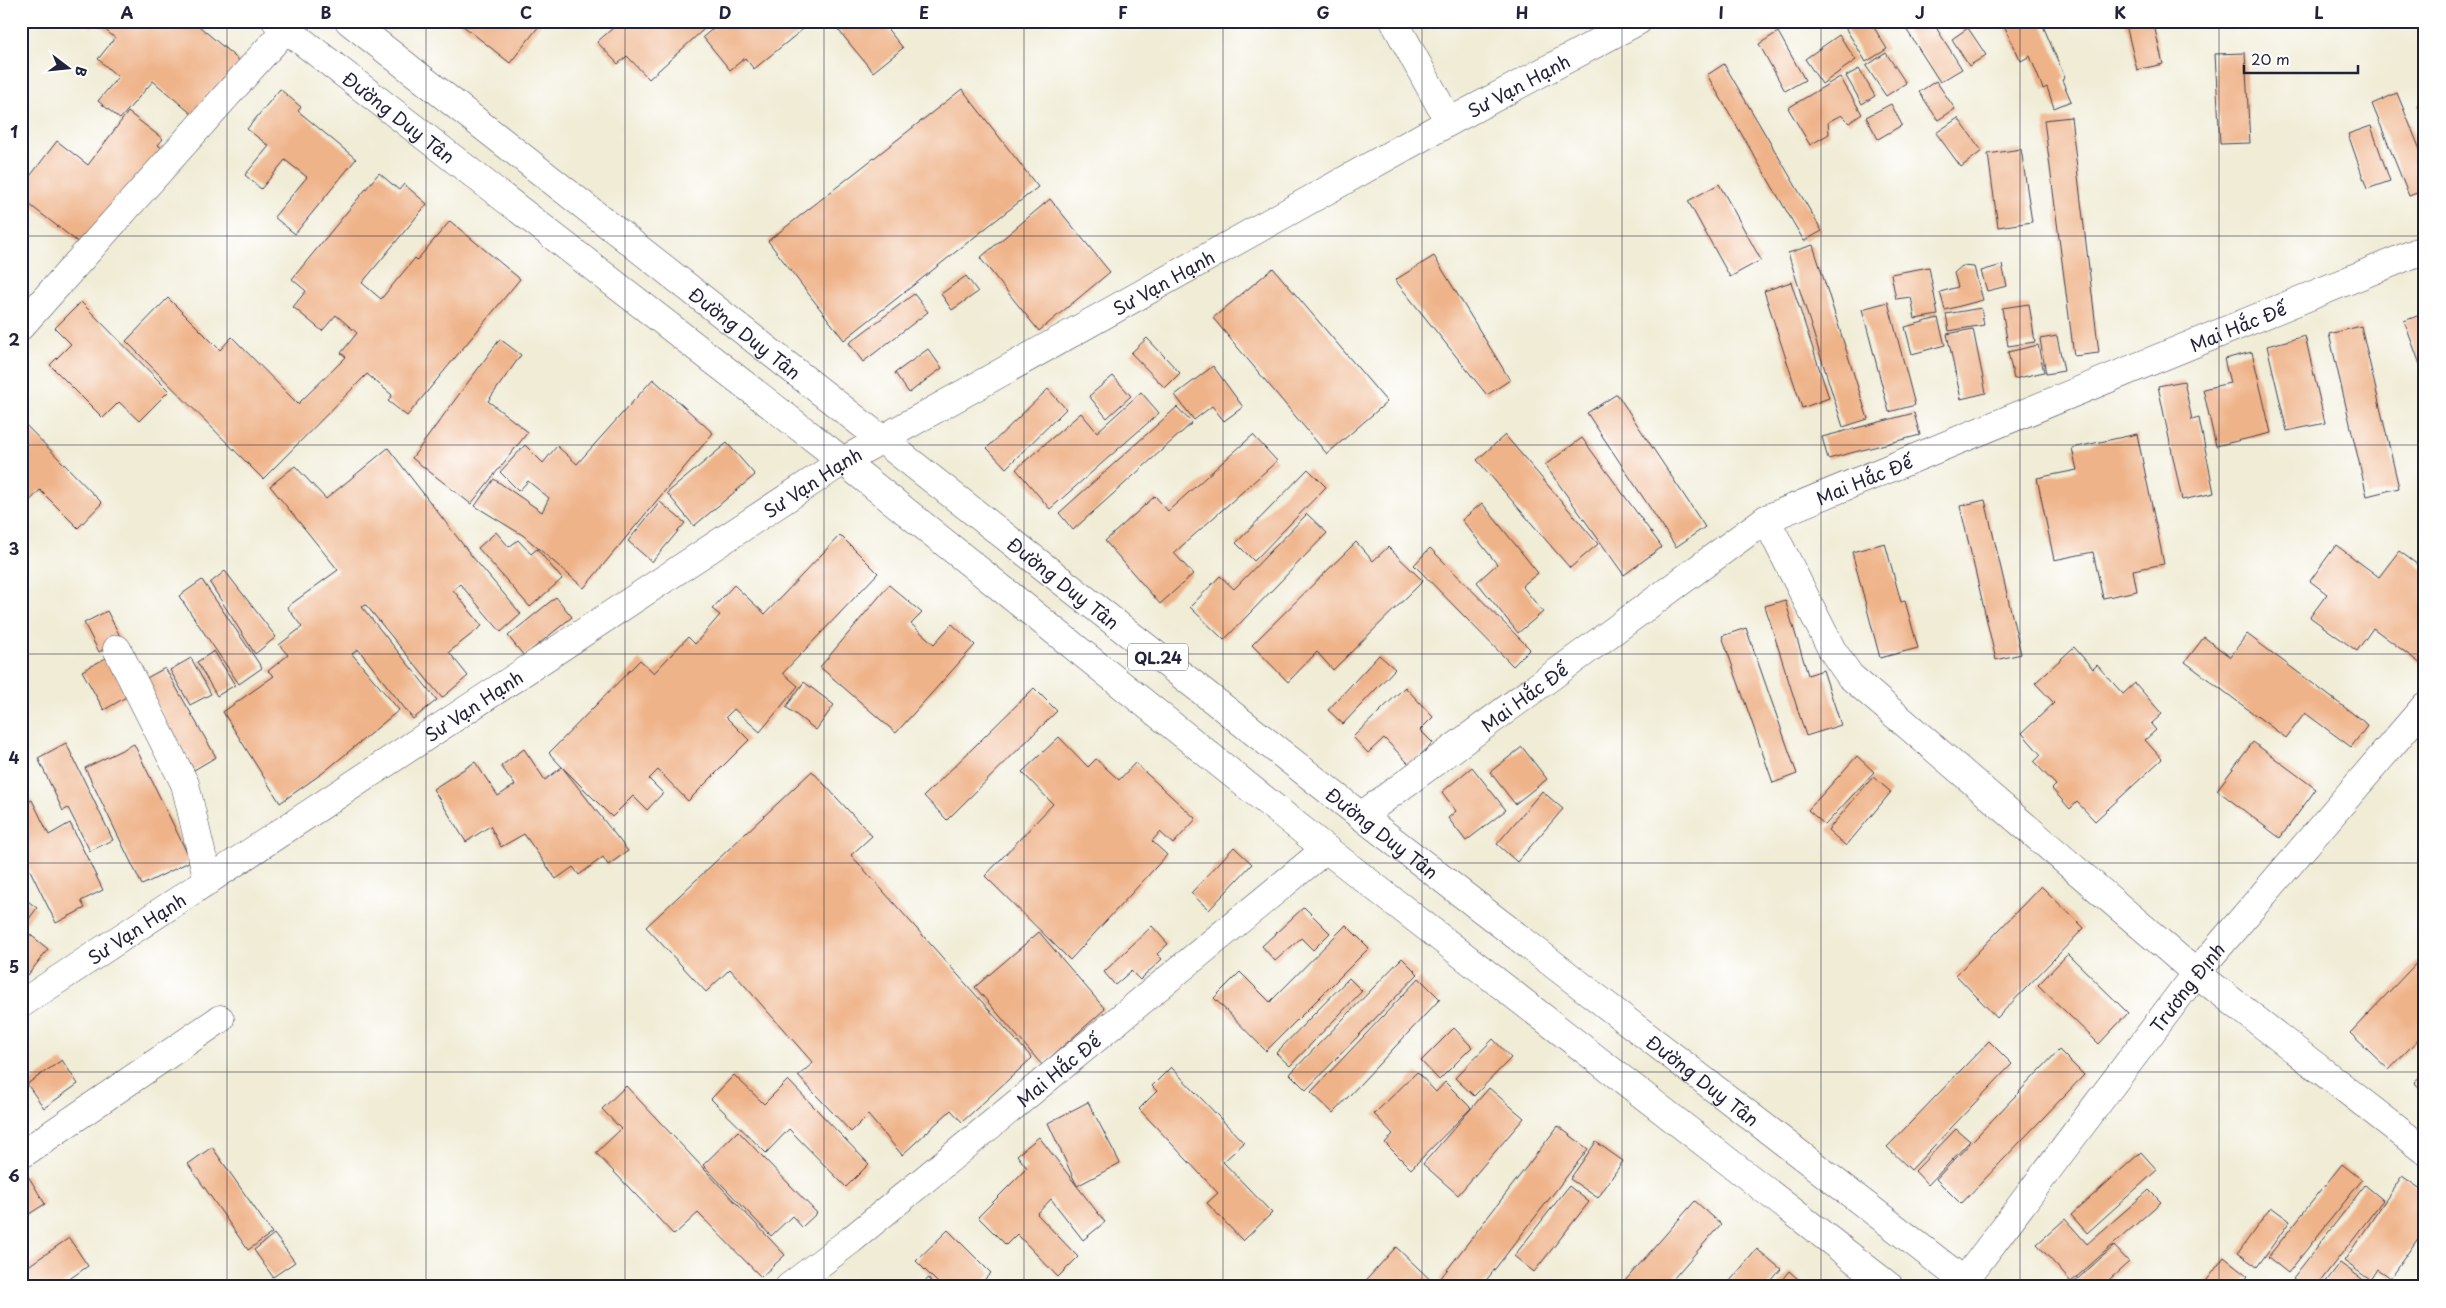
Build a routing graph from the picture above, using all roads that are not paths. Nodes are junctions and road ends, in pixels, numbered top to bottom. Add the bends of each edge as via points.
1 (349, 21) edge
2 (1394, 21) edge
3 (1638, 21) edge
4 (281, 25) edge
5 (1449, 122) junction
6 (2425, 249) edge
7 (21, 326) edge
8 (883, 440) junction
9 (843, 461) junction
10 (1766, 519) junction
11 (117, 650) dead end
12 (2425, 706) edge
13 (1361, 816) junction
14 (1326, 849) junction
15 (208, 881) junction
16 (2196, 973) junction
17 (21, 1004) edge
18 (220, 1019) dead end
19 (2425, 1151) edge
20 (21, 1155) edge
21 (1968, 1284) edge
22 (789, 1287) edge
23 (1890, 1287) edge

1 - 8 street, Đường Duy Tân / QL.24
2 - 5 street
3 - 5 street, Sư Vạn Hạnh
4 - 7 street
4 - 9 street, Đường Duy Tân / QL.24
5 - 8 street, Sư Vạn Hạnh
6 - 10 street, Mai Hắc Đế
8 - 9 street, Sư Vạn Hạnh
8 - 13 street, Đường Duy Tân / QL.24
9 - 14 street, Đường Duy Tân / QL.24
9 - 15 street, Sư Vạn Hạnh
10 - 13 street, Mai Hắc Đế
10 - 16 street via 1832,650 1850,676
11 - 15 street via 185,784
12 - 16 street, Trương Định
13 - 21 street, Đường Duy Tân / QL.24
14 - 22 street, Mai Hắc Đế via 851,1240
14 - 23 street, Đường Duy Tân / QL.24
15 - 17 street, Sư Vạn Hạnh
16 - 19 street
16 - 21 street, Trương Định
18 - 20 street

